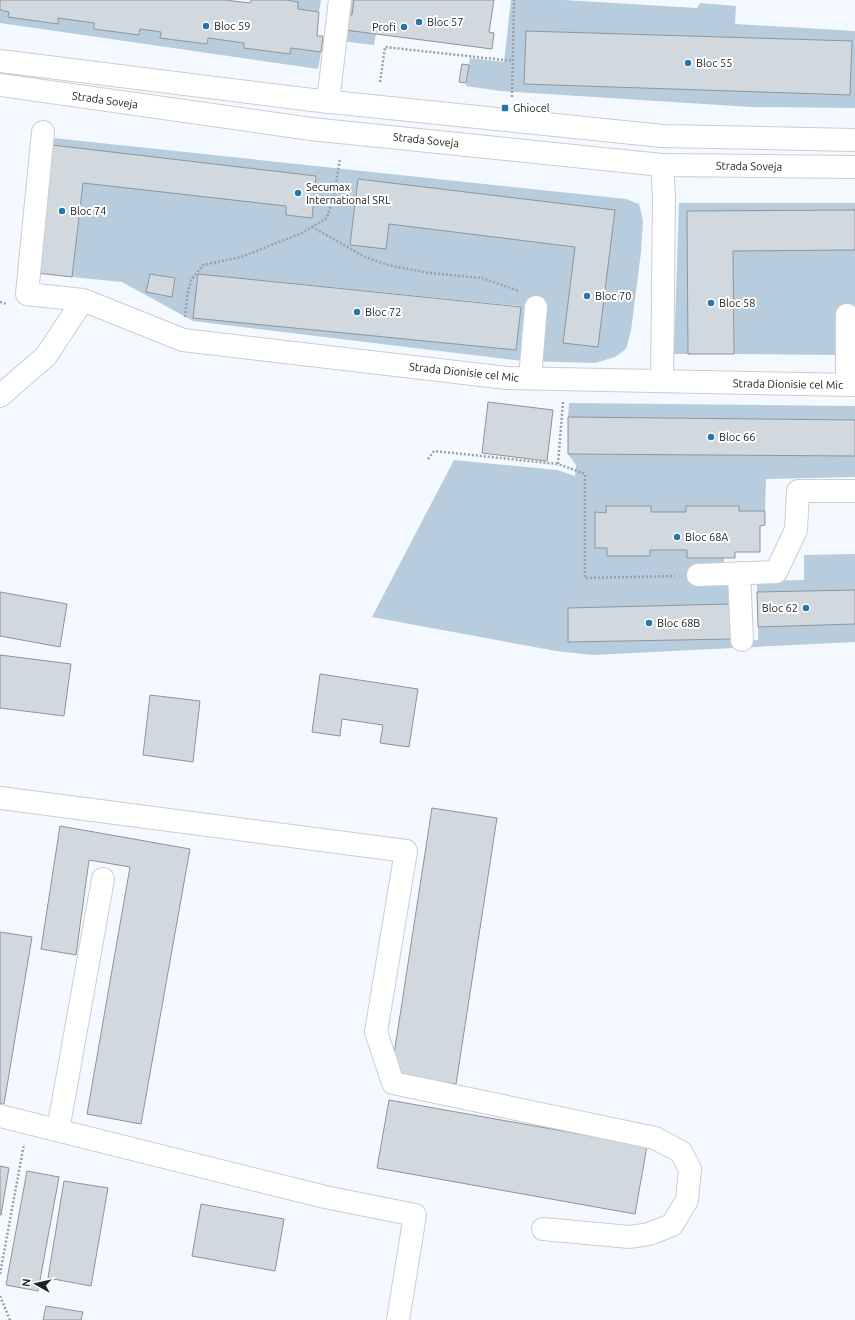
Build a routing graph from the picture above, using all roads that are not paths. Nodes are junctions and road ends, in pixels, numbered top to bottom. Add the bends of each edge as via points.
1 (340, 0) edge
2 (0, 61) edge
3 (0, 85) edge
4 (328, 102) junction
5 (43, 132) dead end
6 (855, 140) edge
7 (662, 165) junction
8 (855, 167) edge
9 (83, 300) junction
10 (536, 307) road end
11 (846, 315) dead end
12 (530, 378) junction
13 (662, 381) junction
14 (851, 385) edge
15 (0, 396) edge
16 (855, 491) edge
17 (739, 573) junction
18 (698, 575) road end
19 (742, 640) dead end
20 (0, 798) edge
21 (103, 879) dead end
22 (0, 1116) edge
23 (58, 1130) junction
24 (542, 1229) dead end
25 (398, 1320) edge

1 - 4 street
2 - 4 street
3 - 7 street, Strada Soveja via 311,129
4 - 6 street via 662,136
5 - 9 street, Strada Dionisie cel Mic via 27,294
7 - 8 street, Strada Soveja
7 - 13 street
9 - 12 street, Strada Dionisie cel Mic via 183,340 507,378
9 - 15 street via 46,356
10 - 12 street
11 - 14 street
12 - 13 street, Strada Dionisie cel Mic
13 - 14 street, Strada Dionisie cel Mic
16 - 17 street via 798,491 796,530 776,572
17 - 18 street
17 - 19 street
20 - 24 street via 406,851 376,1032 392,1083 655,1138 681,1152 690,1169 687,1200 672,1225 655,1232 630,1237
21 - 23 street
22 - 23 street
23 - 25 street via 325,1197 415,1215

